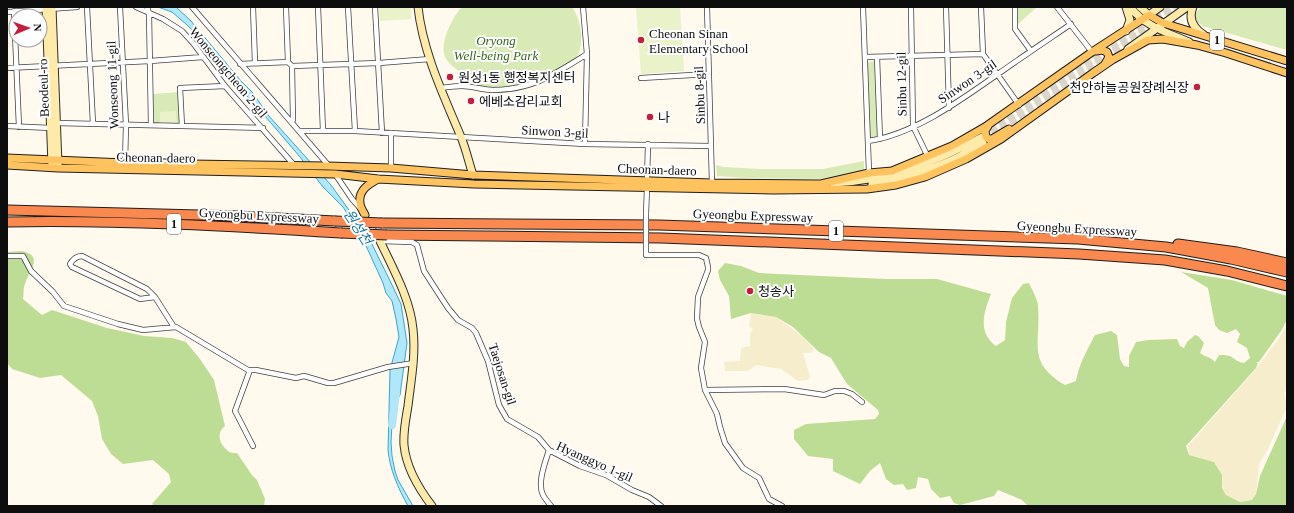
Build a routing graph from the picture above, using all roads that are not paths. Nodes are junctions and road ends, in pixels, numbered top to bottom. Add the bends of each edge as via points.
1 (77, 7) edge
2 (87, 7) edge
3 (120, 7) edge
4 (136, 7) edge
5 (146, 7) edge
6 (192, 7) edge
7 (253, 7) edge
8 (286, 7) edge
9 (318, 7) edge
10 (348, 7) edge
11 (375, 7) edge
12 (418, 7) edge
13 (583, 7) edge
14 (707, 7) edge
15 (863, 7) edge
16 (911, 7) edge
17 (946, 7) edge
18 (981, 7) edge
19 (1015, 7) edge
20 (1057, 7) edge
21 (1126, 7) edge
22 (1130, 7) edge
23 (1140, 7) edge
24 (1160, 7) edge
25 (1186, 7) edge
26 (1193, 7) edge
27 (49, 8) edge
28 (149, 13) junction
29 (1149, 15) junction
30 (1142, 20) junction
31 (1163, 22) junction
32 (1071, 24) junction
33 (1156, 28) junction
34 (1126, 31) junction
35 (1206, 36) junction
36 (1197, 45) junction
37 (16, 48) edge
38 (1031, 51) junction
39 (1092, 52) junction
40 (587, 54) junction
41 (983, 54) junction
42 (948, 55) junction
43 (912, 56) junction
44 (203, 57) junction
45 (865, 57) junction
46 (877, 57) junction
47 (430, 59) junction
48 (1112, 60) junction
49 (150, 61) junction
50 (1287, 61) edge
51 (288, 62) junction
52 (123, 63) junction
53 (255, 63) junction
54 (350, 63) junction
55 (379, 63) junction
56 (91, 64) junction
57 (240, 64) junction
58 (320, 65) junction
59 (51, 66) junction
60 (292, 66) junction
61 (1104, 66) junction
62 (7, 68) edge
63 (17, 68) junction
64 (1287, 73) edge
65 (709, 74) junction
66 (998, 74) junction
67 (641, 78) dead end
68 (225, 86) junction
69 (441, 88) junction
70 (1019, 105) junction
71 (1048, 106) junction
72 (949, 108) junction
73 (291, 121) junction
74 (93, 124) junction
75 (54, 125) junction
76 (126, 125) junction
77 (151, 125) junction
78 (7, 126) edge
79 (182, 126) junction
80 (913, 126) junction
81 (988, 126) junction
82 (19, 127) junction
83 (263, 128) junction
84 (299, 131) junction
85 (323, 131) junction
86 (355, 131) junction
87 (382, 133) junction
88 (391, 133) junction
89 (461, 138) junction
90 (880, 139) junction
91 (868, 141) junction
92 (585, 144) junction
93 (648, 144) junction
94 (711, 146) junction
95 (928, 157) junction
96 (7, 158) edge
97 (125, 163) junction
98 (55, 164) junction
99 (7, 165) edge
100 (297, 165) junction
101 (326, 166) junction
102 (391, 168) junction
103 (869, 173) junction
104 (334, 174) junction
105 (473, 175) junction
106 (378, 179) junction
107 (712, 183) junction
108 (821, 184) junction
109 (647, 185) junction
110 (836, 190) junction
111 (7, 210) edge
112 (365, 215) junction
113 (7, 222) edge
114 (384, 238) junction
115 (1078, 239) junction
116 (7, 256) edge
117 (1287, 263) edge
118 (1287, 272) edge
119 (1287, 286) edge
120 (155, 297) junction
121 (174, 327) junction
122 (411, 363) junction
123 (250, 370) junction
124 (705, 390) junction
125 (862, 402) dead end
126 (253, 446) dead end
127 (549, 450) junction
128 (432, 506) edge
129 (551, 506) edge
130 (661, 506) edge
131 (782, 506) edge

1 - 27 street
2 - 56 street
3 - 52 street, Wonseong 11-gil
4 - 28 street, Wonseongcheon 2-gil
5 - 28 street
6 - 57 street
7 - 53 street
8 - 51 street
9 - 58 street
10 - 54 street
11 - 55 street
12 - 47 street
13 - 40 street
14 - 65 street, Sinbu 8-gil
15 - 45 street
16 - 43 street, Sinbu 12-gil
17 - 42 street
18 - 41 street
19 - 38 street via 1015,29
20 - 32 street
21 - 34 street via 1130,20
22 - 30 street
23 - 29 street
24 - 29 street
25 - 31 street
26 - 35 street via 1190,16 1192,22 1197,30
27 - 59 street, Beodeul-ro
28 - 44 street, Wonseongcheon 2-gil via 182,31
28 - 49 street
29 - 30 main road
29 - 31 main road, 1
30 - 33 street
30 - 34 main road
31 - 33 street
31 - 35 main road, 1
32 - 38 street, Sinwon 3-gil
32 - 39 street
33 - 36 street
33 - 48 street
34 - 39 main road
35 - 50 main road, 1
36 - 48 main road via 1152,39
36 - 64 main road
37 - 63 street
38 - 66 street, Sinwon 3-gil
39 - 61 main road via 1107,52 1109,59
39 - 70 main road
40 - 69 street via 556,74 532,85 492,90 463,86
40 - 92 street
41 - 42 street
41 - 66 street
42 - 43 street
42 - 72 street
43 - 46 street
43 - 80 street, Sinbu 12-gil
44 - 49 street
44 - 68 street, Wonseongcheon 2-gil
45 - 46 street
45 - 91 street
46 - 90 street
47 - 55 street
47 - 69 street
48 - 61 main road
49 - 52 street
49 - 77 street
51 - 53 street
51 - 60 street
52 - 56 street
52 - 76 street, Wonseong 11-gil
53 - 57 street
54 - 55 street
54 - 58 street
54 - 86 street
55 - 87 street
56 - 59 street
56 - 74 street
57 - 73 street
58 - 60 street
58 - 85 street
59 - 63 street
59 - 75 street, Beodeul-ro
60 - 73 street
61 - 71 main road
62 - 63 street
63 - 82 street
65 - 67 street
65 - 94 street, Sinbu 8-gil
66 - 70 street
66 - 72 street, Sinwon 3-gil
68 - 79 street via 180,88
68 - 83 street, Wonseongcheon 2-gil
69 - 89 street
70 - 81 main road
71 - 81 main road via 991,140 985,136
71 - 110 main road via 1001,139 966,159 926,177 879,188
72 - 80 street, Sinwon 3-gil
73 - 84 street
74 - 75 street
74 - 76 street
75 - 82 street
75 - 98 street, Beodeul-ro
76 - 77 street
76 - 97 street, Wonseong 11-gil
77 - 79 street
78 - 82 street
79 - 83 street
80 - 90 street, Sinwon 3-gil
80 - 95 street, Sinbu 12-gil
81 - 95 main road
83 - 100 street, Wonseongcheon 2-gil
84 - 85 street, Sinwon 3-gil
84 - 101 street
85 - 86 street, Sinwon 3-gil
86 - 87 street, Sinwon 3-gil
87 - 88 street, Sinwon 3-gil
88 - 89 street, Sinwon 3-gil
88 - 102 street
89 - 92 street, Sinwon 3-gil
89 - 105 street
90 - 91 street, Sinwon 3-gil
91 - 103 street
92 - 93 street, Sinwon 3-gil
93 - 94 street, Sinwon 3-gil
93 - 109 street
94 - 107 street, Sinbu 8-gil
95 - 103 main road via 892,170
96 - 98 main road, Cheonan-daero
97 - 98 main road, Cheonan-daero
97 - 100 main road, Cheonan-daero
98 - 99 main road, Cheonan-daero
98 - 104 main road, Cheonan-daero
100 - 101 main road, Cheonan-daero
101 - 102 main road, Cheonan-daero
101 - 104 street
102 - 105 main road, Cheonan-daero
103 - 108 main road
104 - 106 main road, Cheonan-daero
104 - 112 street
105 - 109 main road, Cheonan-daero
106 - 109 main road, Cheonan-daero via 474,184
106 - 112 main road via 365,187 361,194 360,203
107 - 108 main road, Cheonan-daero
107 - 109 main road, Cheonan-daero
108 - 110 street, Cheonan-daero via 853,183 898,174 982,140 945,163 915,174 866,187
109 - 110 main road, Cheonan-daero
109 - 124 street, bridge via 646,255 699,255 706,258 708,270 698,297 699,327 705,342 701,368
111 - 115 highway, Gyeongbu Expressway / 1, bridge via 238,216 382,223 660,225
112 - 114 street
113 - 114 highway, Gyeongbu Expressway / 1, bridge via 238,226
114 - 119 highway, Gyeongbu Expressway / 1 via 661,238 1079,254 1165,260 1227,271
114 - 122 street via 411,313 414,344
114 - 127 street, Taejosan-gil via 417,245 424,271 448,308 458,320 476,333 488,361 500,410 507,419 538,437
115 - 117 highway via 1187,244
115 - 118 highway, Gyeongbu Expressway / 1 via 1166,247
116 - 121 street via 23,256 31,271 64,306 143,330
120 - 120 street via 147,289 82,256 73,259 70,264 140,299
120 - 121 street
121 - 123 street
122 - 123 street via 389,366 328,383 304,376 296,378
122 - 128 street via 404,445 414,478
123 - 126 street via 235,411
124 - 125 street via 784,389 824,396 835,391 844,391
124 - 131 street via 717,414 725,442 743,468 759,478 769,499
127 - 129 street, Hyanggyo 1-gil via 542,485 543,494
127 - 130 street, Hyanggyo 1-gil via 580,466 606,475

